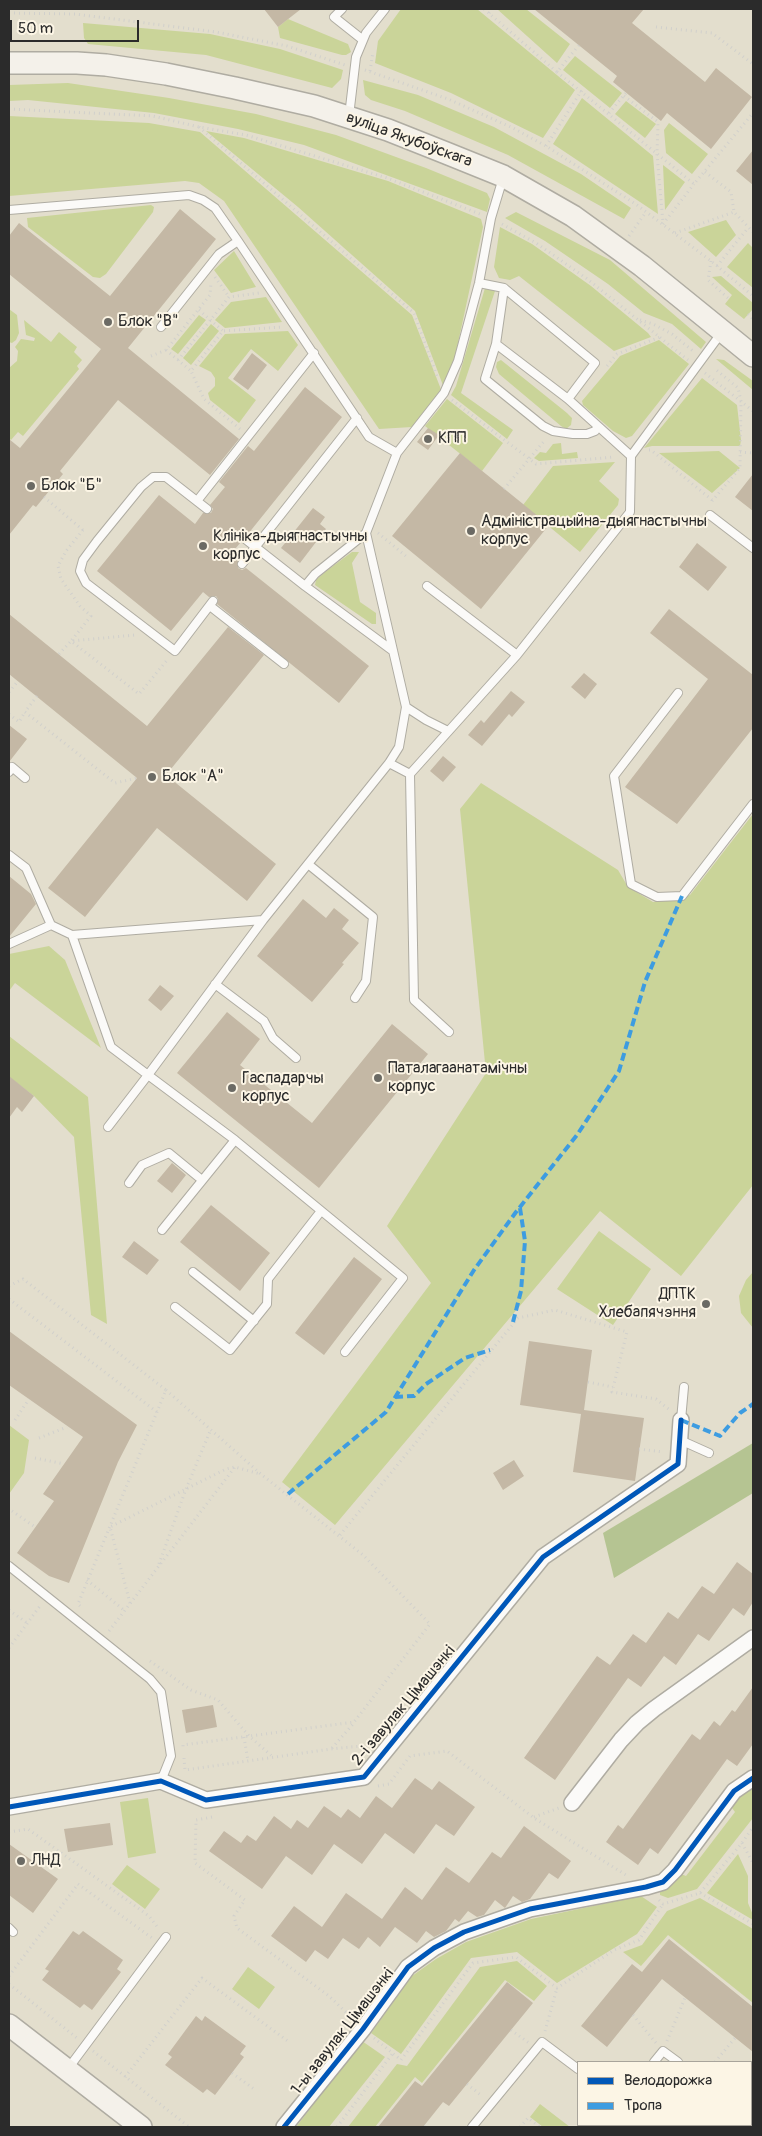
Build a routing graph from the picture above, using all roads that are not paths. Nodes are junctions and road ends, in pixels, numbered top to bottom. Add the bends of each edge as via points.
1 (342, 9) edge
2 (385, 9) edge
3 (363, 40) junction
4 (9, 63) edge
5 (348, 117) junction
6 (503, 176) junction
7 (9, 210) edge
8 (238, 241) junction
9 (479, 283) junction
10 (504, 288) junction
11 (160, 327) dead end
12 (723, 331) junction
13 (496, 344) junction
14 (314, 354) junction
15 (753, 356) edge
16 (568, 399) junction
17 (357, 418) junction
18 (598, 426) junction
19 (397, 453) junction
20 (631, 456) junction
21 (197, 501) junction
22 (207, 509) dead end
23 (710, 515) road end
24 (366, 534) junction
25 (244, 538) dead end
26 (255, 547) junction
27 (753, 548) edge
28 (242, 564) dead end
29 (305, 586) junction
30 (426, 586) dead end
31 (394, 651) junction
32 (517, 655) junction
33 (284, 664) dead end
34 (678, 693) dead end
35 (406, 707) junction
36 (448, 731) junction
37 (389, 763) junction
38 (9, 772) edge
39 (410, 774) junction
40 (25, 778) dead end
41 (753, 804) edge
42 (9, 854) edge
43 (308, 864) junction
44 (262, 920) junction
45 (51, 925) junction
46 (72, 934) junction
47 (9, 944) edge
48 (216, 984) junction
49 (355, 998) dead end
50 (449, 1032) dead end
51 (296, 1058) dead end
52 (148, 1075) junction
53 (108, 1127) dead end
54 (235, 1140) junction
55 (202, 1180) junction
56 (129, 1183) dead end
57 (321, 1211) junction
58 (162, 1230) dead end
59 (193, 1272) dead end
60 (175, 1306) dead end
61 (254, 1321) junction
62 (345, 1352) dead end
63 (684, 1387) dead end
64 (681, 1420) joint
65 (679, 1447) junction
66 (710, 1453) dead end
67 (9, 1566) edge
68 (753, 1638) edge
69 (753, 1778) edge
70 (161, 1781) junction
71 (572, 1804) road end
72 (9, 1807) edge
73 (166, 1937) dead end
74 (9, 2025) edge
75 (655, 2061) edge
76 (677, 2061) edge
77 (577, 2068) edge
78 (67, 2070) junction
79 (141, 2127) edge
80 (284, 2127) edge
81 (472, 2127) edge

1 - 3 lane via 334,17
2 - 3 lane
3 - 5 lane via 356,57
4 - 5 main road, вуліца Якубоўскага via 77,63 166,74 314,106
5 - 6 main road, вуліца Якубоўскага
6 - 9 lane via 491,218
6 - 12 main road, вуліца Якубоўскага via 553,203 620,249
7 - 8 lane via 188,195 214,208
8 - 11 lane via 219,254
8 - 14 lane
9 - 10 lane
9 - 19 lane via 458,360 444,393
10 - 13 lane
10 - 16 lane via 595,362
12 - 15 main road, вуліца Якубоўскага
12 - 20 lane
13 - 16 lane
13 - 18 lane via 485,379 528,414 553,431 587,434
14 - 17 lane
14 - 21 lane
16 - 18 lane
17 - 19 lane via 369,437
17 - 26 lane
18 - 20 lane
19 - 24 lane
20 - 32 lane via 630,512
21 - 22 lane
21 - 33 lane via 166,477 153,477 82,560 80,571 86,583 175,651 211,604
23 - 27 lane
24 - 29 lane via 315,574
24 - 31 lane
25 - 26 lane
26 - 28 lane
26 - 29 lane
29 - 31 lane
30 - 32 lane
31 - 35 lane
32 - 36 lane
34 - 41 lane via 614,776 631,884 657,897 682,896
35 - 36 lane
35 - 37 lane via 399,747
36 - 39 lane
37 - 39 lane
37 - 43 lane
38 - 40 lane via 12,767
39 - 50 lane via 414,1000
42 - 45 lane via 26,868
43 - 44 lane
43 - 49 lane via 373,917 366,981
44 - 46 lane
44 - 48 lane
45 - 46 lane
45 - 47 lane
46 - 52 lane via 111,1047
48 - 51 lane via 264,1021 273,1038
48 - 52 lane
52 - 53 lane
52 - 54 lane
54 - 55 lane
54 - 57 lane
55 - 56 lane via 169,1153 142,1165
55 - 58 lane
57 - 61 lane via 268,1279 267,1304
57 - 62 lane via 403,1278
59 - 61 lane
60 - 61 lane via 230,1350
63 - 64 lane
64 - 65 street
65 - 66 lane
65 - 70 street, 2-і завулак Цімашэнкі via 678,1464 543,1557 364,1777 206,1800
67 - 70 lane via 150,1679 161,1692 171,1756
68 - 71 street via 637,1723
69 - 80 street, 1-ы завулак Цімашэнкі via 734,1791 676,1870 663,1882 530,1909 464,1932 408,1967
70 - 72 street
73 - 78 lane
74 - 78 main road
75 - 76 lane via 663,2051
77 - 81 lane via 539,2045
78 - 79 main road

